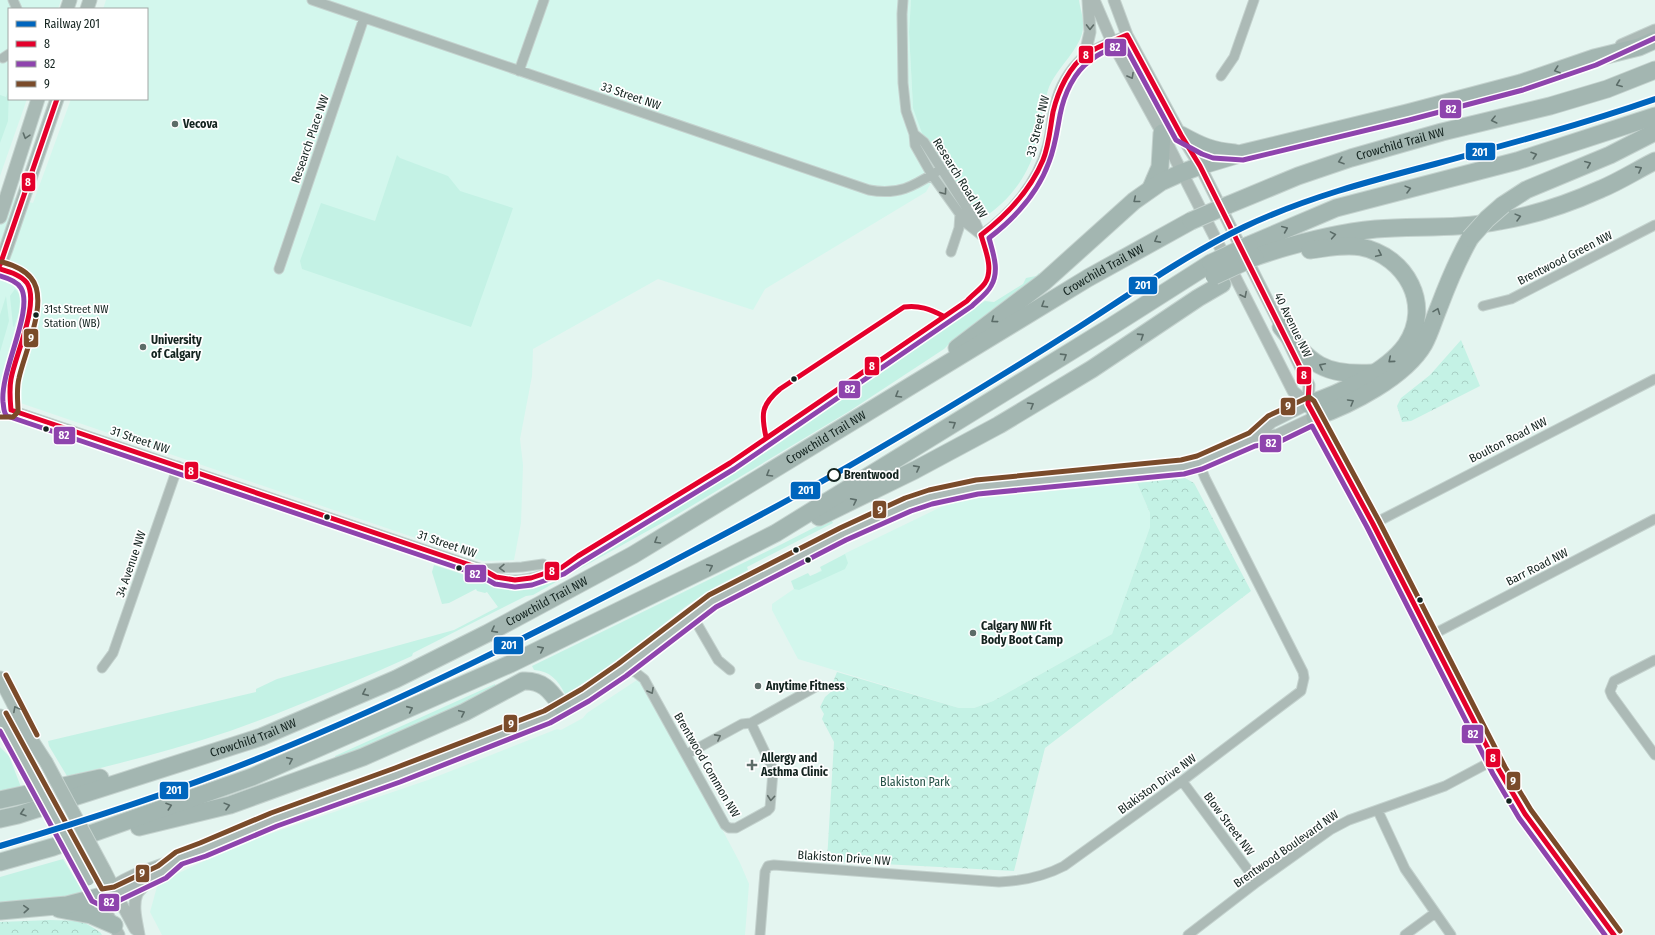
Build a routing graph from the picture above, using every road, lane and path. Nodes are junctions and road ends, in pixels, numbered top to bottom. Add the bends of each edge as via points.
1 (312, 0) edge
2 (544, 0) edge
3 (903, 0) edge
4 (1088, 0) edge
5 (1094, 0) edge
6 (1114, 0) edge
7 (1254, 0) edge
8 (364, 18) junction
9 (1655, 30) edge
10 (1127, 35) junction
11 (1655, 40) edge
12 (1112, 42) junction
13 (1085, 54) junction
14 (1594, 58) junction
15 (1655, 70) edge
16 (519, 71) junction
17 (1221, 76) dead end
18 (38, 100) edge
19 (57, 100) edge
20 (1655, 116) edge
21 (1655, 132) edge
22 (914, 134) junction
23 (1162, 134) junction
24 (1181, 135) junction
25 (1243, 154) junction
26 (1655, 161) edge
27 (1200, 166) junction
28 (941, 169) junction
29 (1181, 173) junction
30 (932, 175) junction
31 (10, 188) junction
32 (1151, 188) junction
33 (0, 202) edge
34 (960, 213) junction
35 (0, 217) edge
36 (1655, 225) edge
37 (981, 235) junction
38 (951, 252) dead end
39 (1255, 256) junction
40 (0, 265) edge
41 (0, 269) edge
42 (279, 269) dead end
43 (1216, 274) junction
44 (1483, 306) dead end
45 (1281, 327) junction
46 (1374, 373) junction
47 (924, 379) junction
48 (1655, 379) edge
49 (6, 410) edge
50 (1312, 411) junction
51 (1200, 464) junction
52 (178, 466) junction
53 (1655, 519) edge
54 (1373, 524) junction
55 (776, 533) junction
56 (543, 564) dead end
57 (482, 569) junction
58 (543, 575) dead end
59 (692, 615) junction
60 (1430, 636) junction
61 (1655, 660) edge
62 (102, 668) dead end
63 (623, 670) junction
64 (730, 670) dead end
65 (0, 678) edge
66 (820, 685) dead end
67 (562, 708) junction
68 (0, 716) edge
69 (751, 723) junction
70 (687, 754) junction
71 (1655, 755) edge
72 (1494, 760) junction
73 (140, 776) junction
74 (1182, 781) junction
75 (0, 800) edge
76 (1378, 811) junction
77 (0, 819) edge
78 (53, 847) junction
79 (179, 858) junction
80 (0, 862) edge
81 (153, 877) junction
82 (1257, 882) junction
83 (114, 890) junction
84 (98, 897) junction
85 (51, 907) junction
86 (0, 911) edge
87 (1434, 913) junction
88 (116, 930) edge
89 (139, 935) edge
90 (760, 935) edge
91 (1188, 935) edge
92 (1405, 935) edge
93 (1451, 935) edge
94 (1614, 935) edge

1 - 8 street, 33 Street NW
2 - 16 street
3 - 22 street, Research Road NW via 903,83 906,111
4 -> 13 street via 1090,32
5 - 12 street
6 - 10 street, 40 Avenue NW
7 - 17 street via 1234,57
8 - 16 street, 33 Street NW
8 - 42 street, Research Place NW
9 - 14 street
10 - 12 street, 33 Street NW
10 - 24 street, 40 Avenue NW
11 - 14 highway via 1639,47
12 - 13 street, 33 Street NW
12 -> 23 street
13 - 37 street, 33 Street NW via 1059,92 1048,145 1036,175 1017,202
14 -> 25 highway via 1521,83
15 -> 47 highway, Crowchild Trail NW, bridge via 1607,89 1550,106 1442,132 1351,158 1298,176 1228,205 1191,222 1088,278
16 - 30 street, 33 Street NW via 869,190 882,193 896,192
18 -> 31 main road
19 - 40 main road
39 -> 20 highway via 1336,208 1517,161
50 -> 21 highway, bridge via 1338,409 1391,378 1410,362 1424,344 1456,264 1470,238 1502,205 1526,190
22 - 28 street, Research Road NW via 924,142
22 - 30 street, Research Road NW via 915,145
23 - 29 street
23 - 32 highway via 1160,167
24 - 25 highway via 1205,148
24 - 27 street, 40 Avenue NW
25 - 27 highway
39 -> 26 highway via 1337,234 1501,221 1554,207 1603,189
27 - 29 highway
27 - 45 street, 40 Avenue NW
28 - 30 street, 33 Street NW
28 - 37 street, Research Road NW via 975,221
29 - 32 highway
29 -> 50 street via 1293,391
30 -> 34 street, Research Road NW
31 - 33 main road
31 - 35 main road
32 -> 47 highway via 1044,282 937,363
34 - 37 street, Research Road NW via 969,226
34 - 38 street via 959,228
36 - 44 street, Brentwood Green NW via 1512,299
39 - 43 highway, bridge
39 - 43 highway
39 -> 46 highway via 1343,246 1370,250 1387,257 1399,266 1407,276 1414,293 1414,325 1410,338 1402,350
41 - 49 street, 31 Street NW via 16,274 24,280 32,297 16,357
55 -> 43 highway via 1107,330 1175,285
55 -> 43 highway via 826,515 998,425 1092,369 1198,298
46 -> 45 highway via 1344,373 1326,368 1305,355
45 - 50 street, 40 Avenue NW via 1308,385
46 - 50 highway via 1331,397
47 -> 73 highway, Crowchild Trail NW via 633,555 488,633 396,679 268,734
48 - 54 street, Boulton Road NW
49 - 52 street, 31 Street NW
50 - 51 street via 1277,435 1253,440
50 - 54 street
51 - 59 street via 977,487 930,497 908,504 830,541 712,601
51 - 74 street, Blakiston Drive NW via 1304,678 1301,691 1296,696
52 - 57 street, 31 Street NW
52 - 62 street, 34 Avenue NW via 111,658
53 - 60 street, Barr Road NW
54 - 60 street
78 -> 55 highway via 252,777 405,711 510,664
56 -> 57 street, 31 Street NW
57 - 58 street, 31 Street NW via 496,577 515,580
59 - 63 street
59 - 64 street via 718,660
60 - 72 street
61 - 71 street via 1614,681 1610,690
63 - 67 street
63 -> 70 street, Brentwood Common NW via 635,672 644,679
83 -> 65 main road, bridge
66 - 69 street
78 -> 67 highway via 230,805 363,758 465,712 523,681 543,685
67 - 79 street via 477,745 274,819 204,850
68 - 84 main road, bridge
70 -> 69 street via 742,724
69 -> 70 street, Brentwood Common NW via 774,772 771,805 767,811 741,826 732,828 725,825
72 - 76 street, Brentwood Boulevard NW via 1446,786
72 - 94 street via 1525,814
73 - 75 highway via 109,776
73 -> 77 highway, Crowchild Trail NW
74 - 82 street, Blow Street NW
74 - 90 street, Blakiston Drive NW via 1064,866 1024,881 999,882 768,866 765,872
76 - 82 street, Brentwood Boulevard NW via 1349,820 1330,830
76 - 87 street via 1405,869
78 - 80 highway
79 - 81 street
79 - 83 street via 129,876
81 - 83 street
81 - 89 street via 135,900
82 - 91 street, Brentwood Boulevard NW
83 - 84 street
83 - 89 street
84 - 85 highway
84 - 88 street
86 -> 85 highway
85 - 88 highway via 91,915
87 - 92 street
87 - 93 street

